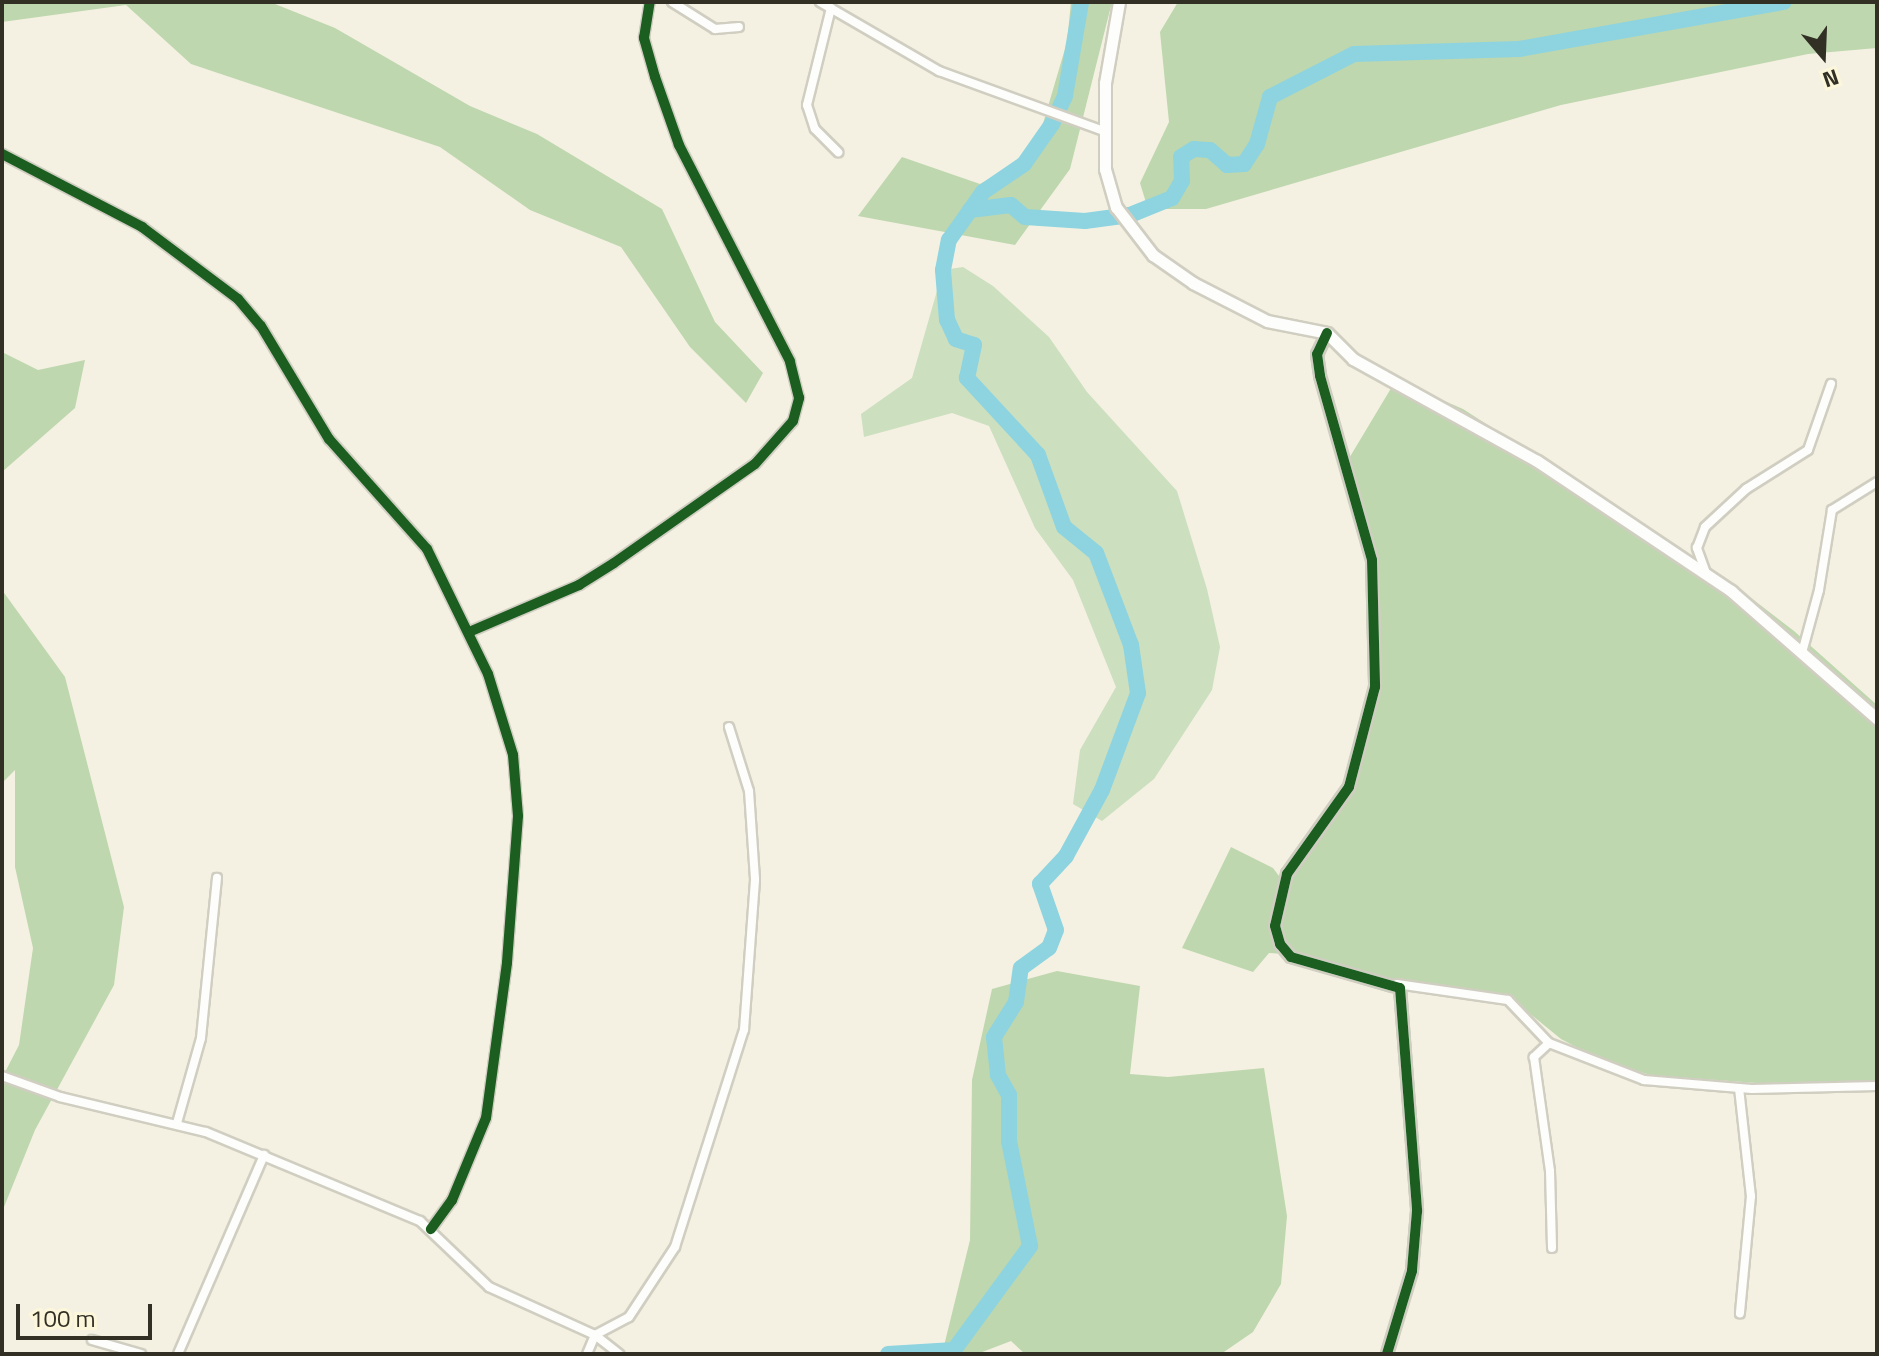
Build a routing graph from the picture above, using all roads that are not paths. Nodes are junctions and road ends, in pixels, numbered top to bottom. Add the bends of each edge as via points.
1 (650, 2) edge
2 (672, 2) edge
3 (820, 2) edge
4 (1119, 2) edge
5 (831, 8) junction
6 (739, 27) dead end
7 (1104, 131) junction
8 (838, 152) dead end
9 (2, 154) edge
10 (1327, 333) junction
11 (1831, 384) dead end
12 (1877, 482) edge
13 (1706, 573) junction
14 (469, 632) junction
15 (1803, 649) junction
16 (1877, 719) edge
17 (729, 727) dead end
18 (217, 878) dead end
19 (1397, 984) junction
20 (1549, 1043) junction
21 (2, 1076) edge
22 (1877, 1086) edge
23 (1739, 1088) junction
24 (177, 1123) junction
25 (264, 1155) junction
26 (431, 1229) junction
27 (1552, 1248) dead end
28 (1740, 1313) dead end
29 (595, 1335) junction
30 (92, 1340) dead end
31 (141, 1354) edge
32 (178, 1354) edge
33 (587, 1354) edge
34 (619, 1354) edge
35 (1387, 1354) edge

1 - 14 street via 644,38 655,77 679,145 790,361 799,398 793,421 755,464 614,563 579,585
2 - 6 street via 715,29
3 - 5 street
4 - 7 main road via 1105,83
5 - 7 street via 939,71
5 - 8 street via 807,105 815,129
7 - 10 main road via 1105,169 1116,207 1153,255 1193,283 1267,321
9 - 14 street via 142,227 238,299 270,339 329,439 427,549
10 - 13 main road via 1353,359 1479,426
10 - 19 street via 1317,354 1320,376 1372,560 1375,687 1349,787 1287,874 1275,926 1291,957
11 - 13 street via 1808,450 1746,489 1705,527 1697,548
12 - 15 street via 1832,510
13 - 15 main road
14 - 26 street via 513,755 517,858 491,1101 452,1200
15 - 16 main road
17 - 29 street via 749,791 755,879 744,1030 675,1247 629,1317
18 - 24 street via 201,1038
19 - 20 street via 1508,1000
19 - 35 street via 1417,1211 1412,1271
20 - 23 street via 1644,1080
20 - 27 street via 1534,1057 1550,1171
21 - 24 street via 60,1097
22 - 23 street via 1848,1091
23 - 28 street via 1751,1196
24 - 25 street
25 - 26 street
25 - 32 street
26 - 29 street via 489,1287
29 - 33 street
29 - 34 street
30 - 31 street

